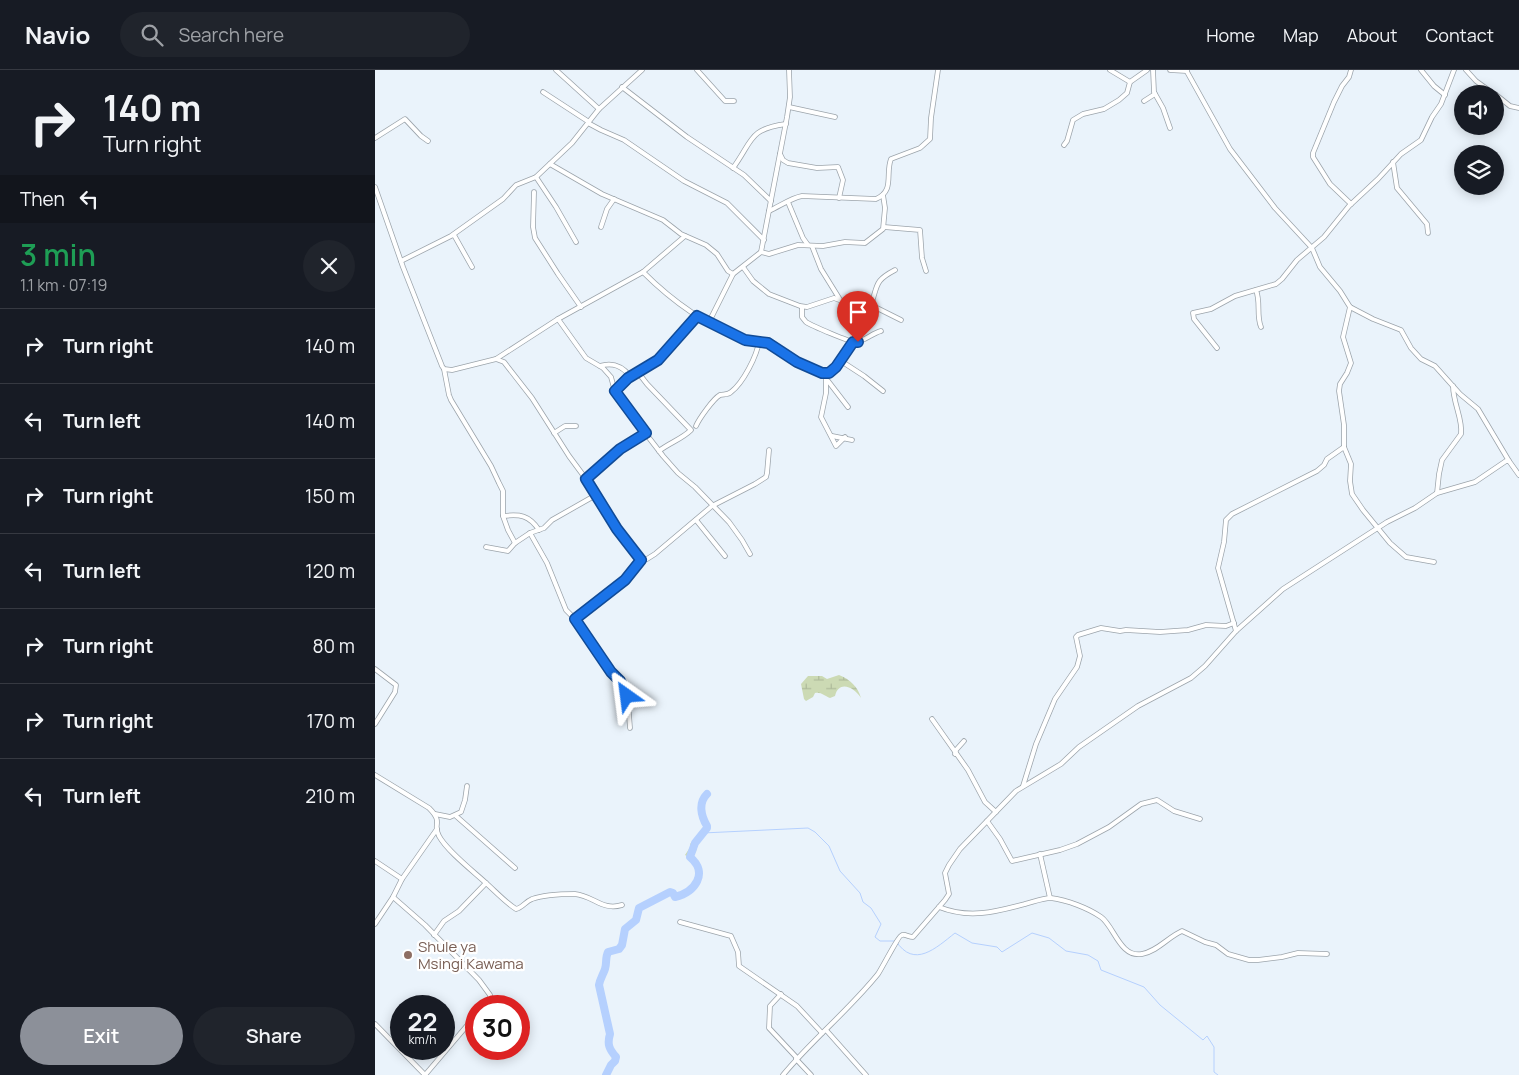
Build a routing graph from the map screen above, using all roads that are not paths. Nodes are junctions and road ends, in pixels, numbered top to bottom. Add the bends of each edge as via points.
1 (556, 70) edge
2 (642, 70) edge
3 (697, 70) edge
4 (789, 70) edge
5 (938, 70) edge
6 (1110, 70) edge
7 (1147, 70) edge
8 (1153, 70) edge
9 (1170, 70) edge
10 (1351, 70) edge
11 (1421, 70) edge
12 (1454, 70) edge
13 (1466, 70) edge
14 (1187, 71) edge
15 (1131, 82) junction
16 (1482, 85) edge
17 (622, 87) junction
18 (543, 92) dead end
19 (1155, 94) junction
20 (1445, 94) junction
21 (734, 101) dead end
22 (1144, 101) dead end
23 (1504, 101) edge
24 (789, 107) junction
25 (1519, 108) edge
26 (599, 109) junction
27 (835, 117) dead end
28 (588, 122) junction
29 (786, 124) junction
30 (1171, 128) dead end
31 (375, 138) edge
32 (429, 141) dead end
33 (1064, 145) dead end
34 (780, 153) junction
35 (1393, 162) junction
36 (550, 164) junction
37 (733, 168) junction
38 (536, 177) junction
39 (375, 187) edge
40 (534, 192) dead end
41 (883, 195) junction
42 (839, 198) junction
43 (613, 199) junction
44 (771, 202) junction
45 (788, 202) junction
46 (1351, 204) junction
47 (769, 211) junction
48 (601, 227) dead end
49 (884, 227) junction
50 (1428, 233) dead end
51 (454, 234) junction
52 (685, 236) junction
53 (764, 240) junction
54 (576, 242) dead end
55 (810, 246) junction
56 (1312, 248) junction
57 (761, 252) junction
58 (401, 261) junction
59 (473, 267) dead end
60 (743, 267) junction
61 (895, 270) dead end
62 (926, 271) dead end
63 (643, 272) junction
64 (733, 274) junction
65 (1256, 290) junction
66 (840, 300) junction
67 (871, 305) junction
68 (1350, 306) junction
69 (581, 307) junction
70 (802, 307) junction
71 (697, 316) junction
72 (559, 319) junction
73 (901, 320) dead end
74 (709, 322) junction
75 (1261, 327) dead end
76 (881, 331) dead end
77 (759, 341) junction
78 (853, 342) junction
79 (1217, 348) dead end
80 (497, 359) junction
81 (841, 361) junction
82 (599, 366) junction
83 (444, 369) junction
84 (637, 371) junction
85 (826, 374) junction
86 (630, 376) junction
87 (827, 379) junction
88 (1453, 386) junction
89 (615, 391) junction
90 (883, 391) dead end
91 (848, 407) dead end
92 (576, 426) dead end
93 (696, 426) dead end
94 (554, 433) junction
95 (646, 433) junction
96 (832, 436) junction
97 (845, 437) junction
98 (852, 440) dead end
99 (1344, 447) junction
100 (769, 450) dead end
101 (659, 451) junction
102 (1509, 461) junction
103 (1519, 475) edge
104 (586, 479) junction
105 (1437, 493) junction
106 (596, 495) junction
107 (712, 506) junction
108 (503, 516) junction
109 (696, 520) junction
110 (1379, 528) junction
111 (539, 530) junction
112 (529, 532) junction
113 (515, 543) junction
114 (486, 548) dead end
115 (750, 554) dead end
116 (725, 556) dead end
117 (641, 560) junction
118 (1434, 562) dead end
119 (575, 619) junction
120 (1234, 623) junction
121 (1237, 631) junction
122 (375, 670) edge
123 (932, 719) dead end
124 (375, 724) edge
125 (630, 728) dead end
126 (964, 741) dead end
127 (955, 754) junction
128 (375, 775) edge
129 (467, 786) dead end
130 (1023, 786) junction
131 (996, 812) junction
132 (435, 814) junction
133 (456, 816) junction
134 (1200, 820) dead end
135 (987, 821) junction
136 (437, 829) junction
137 (1041, 854) junction
138 (375, 861) edge
139 (515, 868) dead end
140 (402, 879) junction
141 (486, 883) junction
142 (393, 897) junction
143 (1050, 898) junction
144 (622, 905) dead end
145 (939, 907) junction
146 (680, 922) dead end
147 (375, 924) edge
148 (434, 935) junction
149 (1327, 954) dead end
150 (781, 994) junction
151 (489, 995) edge
152 (375, 1024) edge
153 (465, 1028) edge
154 (826, 1030) junction
155 (822, 1033) junction
156 (797, 1059) junction
157 (425, 1075) edge
158 (783, 1075) edge
159 (811, 1075) edge
160 (866, 1075) edge

1 - 26 street
2 - 17 street
3 - 21 street via 725,101
4 - 24 street
5 - 41 street via 930,138 920,148 891,159 888,187
6 - 15 street
7 - 15 street
8 - 19 street
9 - 14 street
10 - 46 street via 1334,102 1313,157 1330,184
11 - 20 street
12 - 20 street
13 - 16 street
14 - 56 street via 1239,162
15 - 33 street via 1127,93 1119,100 1073,120
17 - 26 street
17 - 37 street via 657,116
18 - 28 street
19 - 22 street
19 - 30 street
20 - 35 street via 1421,140
23 - 25 street
24 - 27 street
24 - 29 street
26 - 28 street
28 - 36 street
28 - 53 street via 624,140 683,181 727,203
29 - 34 street
29 - 37 street via 764,128 750,139
31 - 32 street via 405,119
34 - 42 street via 788,163 817,168 837,167 843,180
34 - 44 street
35 - 46 street
35 - 50 street via 1397,188 1427,224
36 - 38 street
36 - 43 street
37 - 44 street
38 - 51 street via 519,183 503,199
38 - 54 street
39 - 58 street
40 - 69 street via 535,238
41 - 42 street via 876,199
41 - 49 street
42 - 45 street via 802,196
43 - 48 street
43 - 52 street via 663,220
44 - 47 street
45 - 47 street
45 - 55 street via 803,238
46 - 56 street
47 - 53 street
49 - 55 street via 865,242
49 - 62 street via 920,230
51 - 58 street
51 - 59 street
52 - 63 street
52 - 64 street via 713,250
53 - 57 street
55 - 57 street via 791,246 769,254
55 - 66 street
56 - 65 street via 1280,281
56 - 68 street via 1320,266
57 - 60 street
58 - 83 street
60 - 64 street
60 - 70 street via 753,281 769,294
61 - 67 street via 882,277
63 - 69 street
63 - 71 street
64 - 74 street
65 - 75 street via 1259,301 1257,318
65 - 79 street via 1193,313 1194,319
66 - 67 street via 861,308
66 - 70 street via 834,298
67 - 73 street
68 - 88 street via 1401,330 1421,359 1435,366
68 - 99 street via 1343,338 1351,363 1339,392
69 - 72 street
70 - 78 street via 801,313 806,322
71 - 74 street
71 - 84 street via 658,360
72 - 80 street
72 - 82 street via 586,358
74 - 77 street via 745,340
76 - 78 street
77 - 85 street via 768,343 812,370
77 - 93 street via 756,354 737,385 729,394 713,401
78 - 81 street
80 - 83 street
80 - 94 street via 504,362 532,398
81 - 85 street
81 - 90 street
82 - 86 street via 619,366
82 - 89 street via 611,377
83 - 108 street via 451,400 503,490
84 - 86 street
84 - 101 street via 691,430
85 - 87 street
86 - 89 street
87 - 91 street
87 - 96 street via 821,417
88 - 102 street via 1481,412
88 - 105 street via 1461,434 1442,460
89 - 95 street
92 - 94 street via 565,426
94 - 104 street
95 - 101 street
95 - 104 street via 620,449
96 - 97 street
96 - 97 street via 837,446
97 - 98 street
99 - 110 street via 1351,464 1352,494
99 - 120 street via 1317,471 1226,520 1218,568
100 - 107 street via 766,477
101 - 107 street
102 - 103 street
102 - 105 street via 1475,482
104 - 106 street
105 - 110 street
106 - 111 street
106 - 117 street
107 - 109 street
107 - 115 street via 736,531
108 - 111 street via 527,517
108 - 113 street
109 - 116 street
109 - 117 street via 655,554
110 - 118 street via 1406,557
110 - 121 street via 1283,589
111 - 112 street
112 - 113 street
112 - 119 street via 547,563 566,610
113 - 114 street via 506,552
117 - 119 street via 625,580
119 - 125 street via 623,686
120 - 121 street
120 - 130 street via 1160,632 1101,628 1078,634 1080,656 1077,667 1055,699
121 - 130 street via 1191,678 1138,706 1079,747 1061,764
122 - 124 street via 396,685
123 - 127 street
126 - 127 street
127 - 131 street via 968,770 985,802
128 - 132 street
129 - 133 street via 463,808
130 - 131 street
131 - 135 street
132 - 133 street
132 - 136 street
133 - 139 street
134 - 137 street via 1157,800 1141,804 1109,827 1077,844
135 - 137 street via 1012,861
135 - 145 street via 949,865 945,873 949,894
136 - 140 street
136 - 141 street via 442,840
137 - 143 street
138 - 140 street
140 - 142 street
141 - 144 street via 516,909 534,899 573,894 592,898 609,907
141 - 148 street via 459,911 444,921
142 - 147 street
142 - 148 street
143 - 145 street via 983,914 964,914
143 - 149 street via 1103,918 1125,949 1139,954 1152,950 1182,931 1216,945 1228,954 1249,960 1298,953
145 - 154 street via 913,937 898,937 876,976
146 - 150 street via 731,936 738,949 739,966
148 - 151 street via 479,980
150 - 155 street
150 - 156 street via 770,1006 769,1028
152 - 157 street
153 - 157 street
154 - 155 street
154 - 160 street
155 - 156 street
156 - 158 street
156 - 159 street

